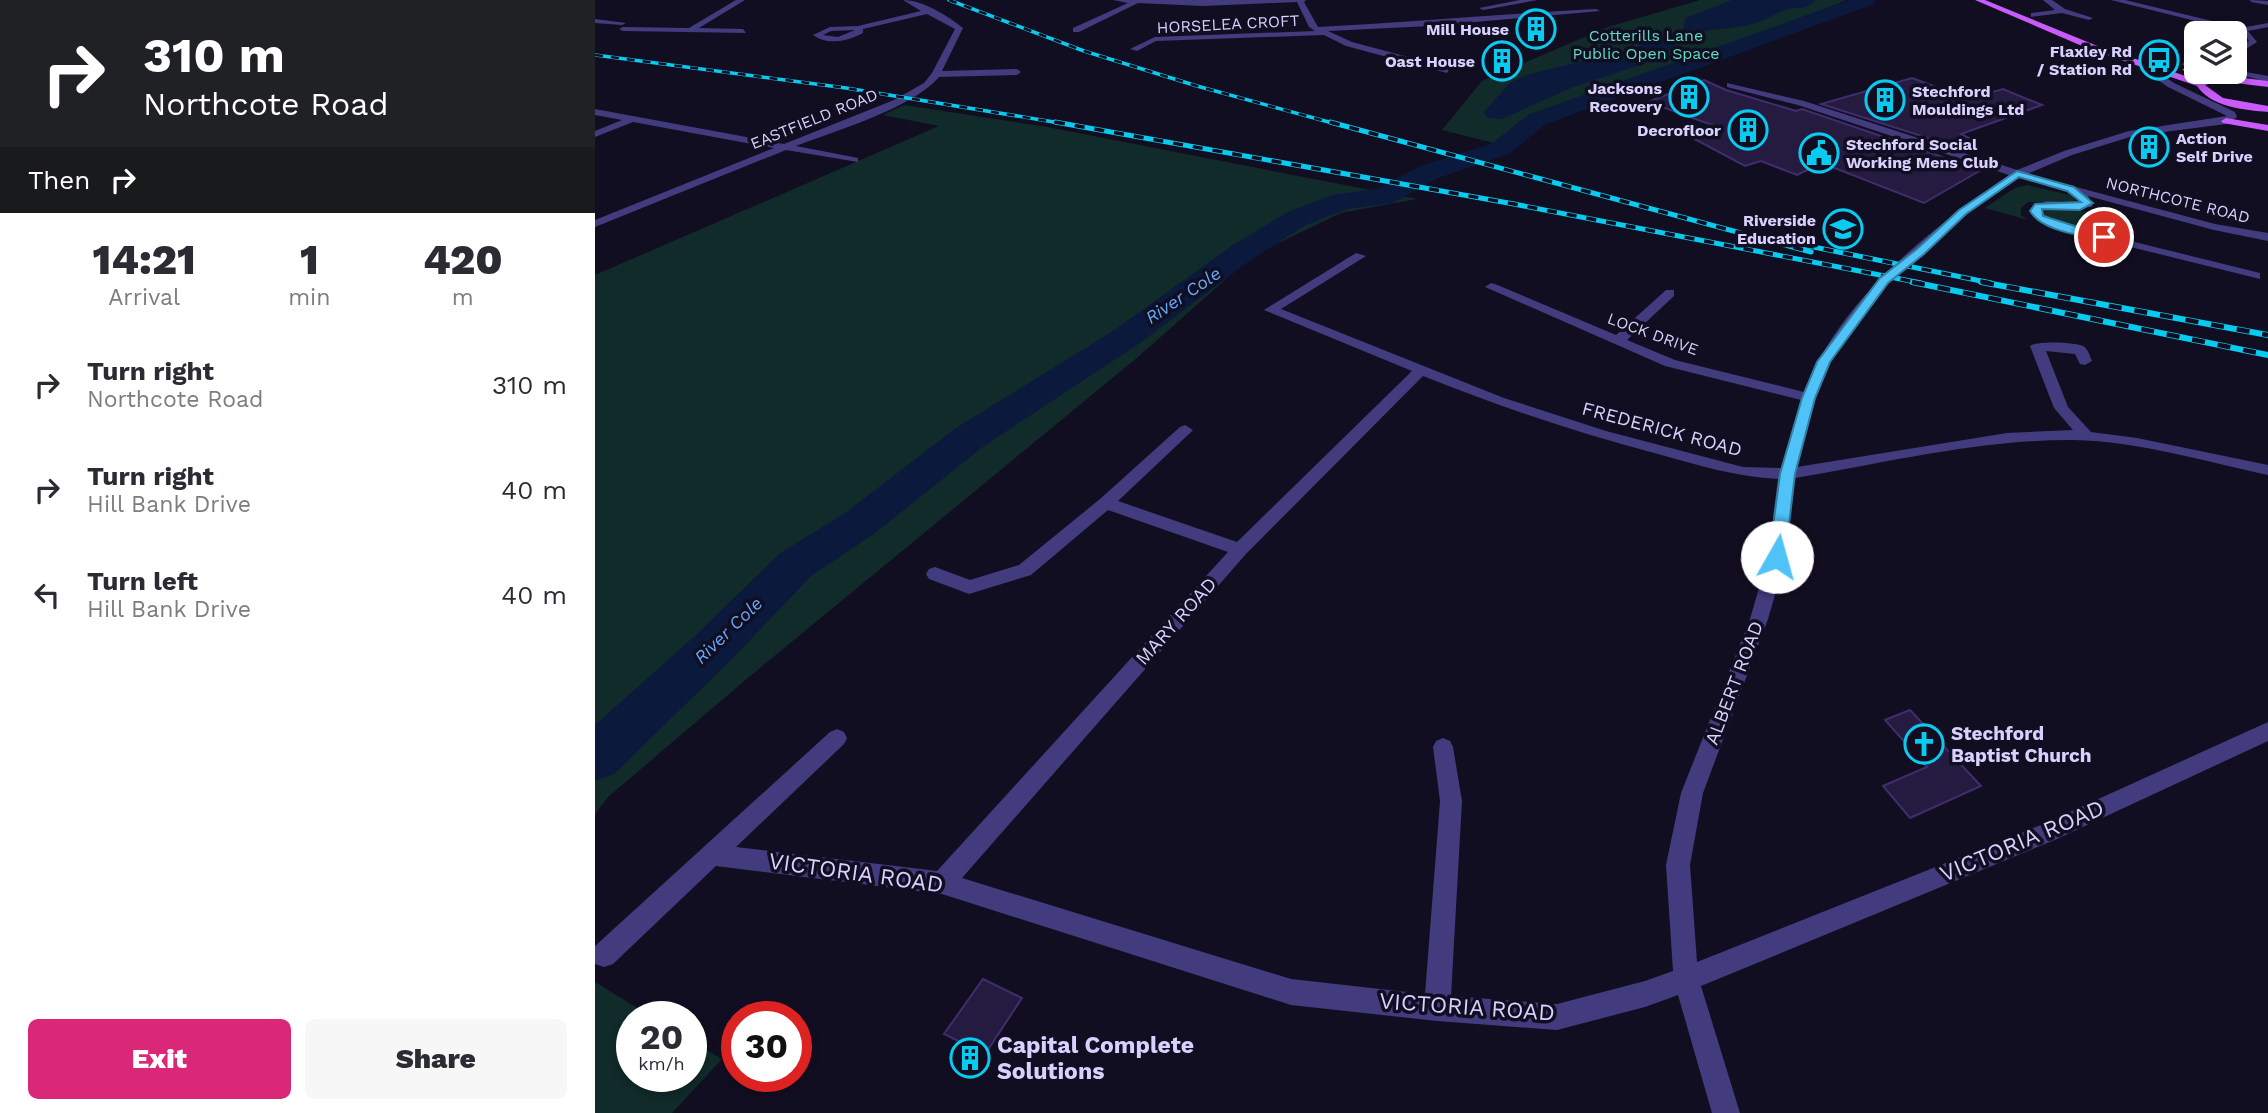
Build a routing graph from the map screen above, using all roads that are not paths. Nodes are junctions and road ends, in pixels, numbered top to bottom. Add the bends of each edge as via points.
1 (741, 0) edge
2 (907, 0) edge
3 (1117, 0) edge
4 (1300, 0) edge
5 (1534, 0) edge
6 (1979, 0) edge
7 (2000, 0) edge
8 (2047, 0) edge
9 (2115, 0) edge
10 (2255, 0) edge
11 (1135, 2) junction
12 (1220, 2) edge
13 (2136, 2) edge
14 (2268, 3) edge
15 (930, 11) junction
16 (1596, 11) dead end
17 (2062, 11) junction
18 (2034, 15) junction
19 (2089, 18) dead end
20 (1464, 19) junction
21 (597, 21) edge
22 (2203, 21) edge
23 (2268, 25) edge
24 (858, 28) dead end
25 (692, 29) junction
26 (2247, 29) edge
27 (1076, 30) dead end
28 (743, 31) dead end
29 (1321, 31) junction
30 (2247, 33) edge
31 (2247, 46) edge
32 (1134, 49) dead end
33 (2145, 69) junction
34 (2184, 69) edge
35 (1447, 70) dead end
36 (1017, 72) dead end
37 (936, 74) junction
38 (2247, 75) edge
39 (2268, 79) edge
40 (2184, 80) edge
41 (2247, 81) edge
42 (2200, 84) edge
43 (2268, 84) edge
44 (1730, 85) dead end
45 (2244, 106) junction
46 (2268, 109) edge
47 (595, 112) edge
48 (2268, 117) edge
49 (632, 119) junction
50 (2226, 121) junction
51 (2268, 128) edge
52 (595, 134) edge
53 (785, 149) junction
54 (854, 160) dead end
55 (2017, 174) junction
56 (2071, 189) junction
57 (595, 224) edge
58 (2268, 237) edge
59 (1360, 256) dead end
60 (2256, 276) dead end
61 (1491, 288) dead end
62 (1670, 293) dead end
63 (1618, 341) junction
64 (2085, 361) dead end
65 (1421, 370) junction
66 (1809, 398) junction
67 (1185, 430) dead end
68 (2086, 436) junction
69 (2268, 470) edge
70 (1787, 474) junction
71 (1106, 503) junction
72 (1240, 550) junction
73 (935, 574) dead end
74 (2268, 732) edge
75 (837, 738) dead end
76 (1443, 747) dead end
77 (714, 855) junction
78 (942, 883) junction
79 (604, 955) dead end
80 (1686, 979) junction
81 (1437, 1008) junction
82 (1726, 1113) edge

1 - 25 street
2 - 15 street, EASTFIELD ROAD
3 - 11 street
4 - 12 street
4 - 29 street
5 - 20 street via 1451,14
6 - 33 main road
7 - 18 main road
8 - 17 street
9 - 13 street
10 - 14 street
11 - 12 street
11 - 27 street
13 - 22 street
15 - 24 street
15 - 37 street, EASTFIELD ROAD via 960,28
16 - 20 street, HORSELEA CROFT
17 - 18 street
17 - 19 street
18 - 34 main road via 2129,54
20 - 29 street, HORSELEA CROFT
21 - 25 street
23 - 26 street
25 - 28 street
29 - 32 street, HORSELEA CROFT via 1155,39
29 - 35 street via 1369,51
30 - 31 street via 2253,42
33 - 40 main road
33 - 50 street via 2232,114
36 - 37 street
37 - 53 street, EASTFIELD ROAD via 927,85 897,102
38 - 39 street
41 - 43 main road
42 - 45 main road via 2211,96
44 - 55 street, NORTHCOTE ROAD via 1801,103
45 - 46 main road
45 - 48 main road
47 - 49 street
49 - 52 street
49 - 53 street
50 - 51 main road
50 - 55 street, ALBERT ROAD via 2132,133
53 - 54 street
53 - 57 street, EASTFIELD ROAD
55 - 56 street, NORTHCOTE ROAD
55 - 66 street, ALBERT ROAD via 1963,212 1884,280 1823,362
56 - 58 street, NORTHCOTE ROAD
56 - 60 street via 2087,205 2043,205 2036,209 2037,215 2057,226
59 - 65 street, FREDERICK ROAD via 1271,310
61 - 63 street, LOCK DRIVE
62 - 63 street
63 - 66 street, LOCK DRIVE via 1670,363
64 - 68 street via 2080,350 2037,346 2061,408
65 - 70 street, FREDERICK ROAD via 1601,434 1743,471
65 - 72 street, MARY ROAD
66 - 70 street, ALBERT ROAD
67 - 71 street
68 - 69 street, FREDERICK ROAD
68 - 70 street, FREDERICK ROAD via 2007,438
70 - 80 street, ALBERT ROAD via 1777,557 1759,619 1692,793 1678,865
71 - 72 street
71 - 73 street via 1025,570 969,587
72 - 78 street, MARY ROAD
74 - 80 street, VICTORIA ROAD via 2049,832
75 - 77 street
76 - 81 street via 1451,802
77 - 78 street, VICTORIA ROAD
77 - 79 street
78 - 81 street, VICTORIA ROAD via 1291,992
80 - 81 street, VICTORIA ROAD via 1557,1017
80 - 82 street, ALBERT ROAD

